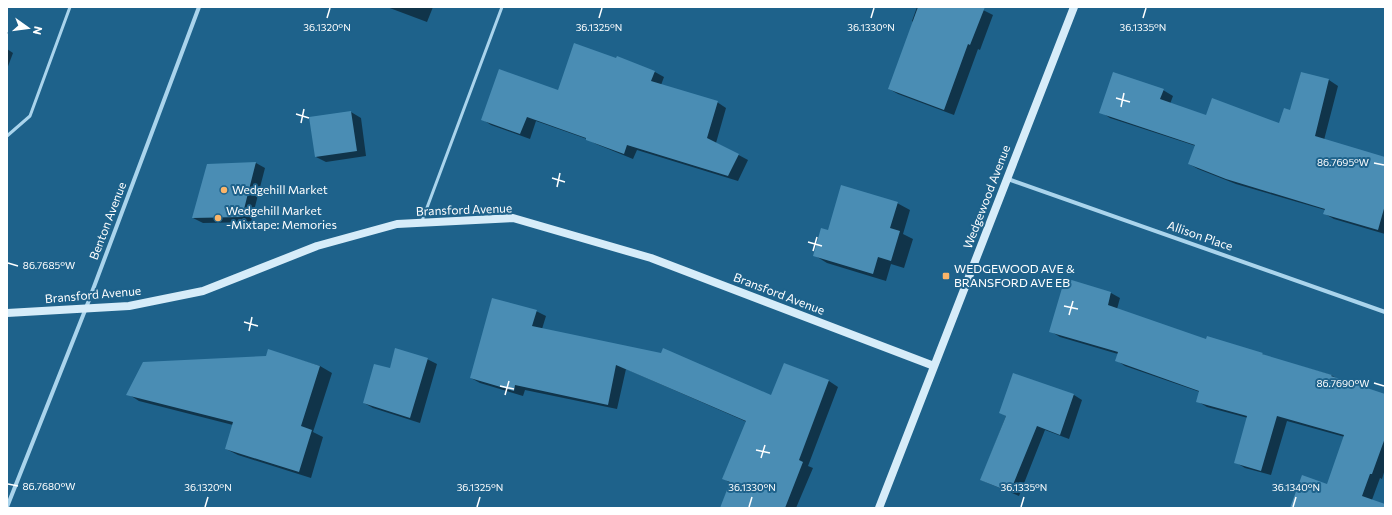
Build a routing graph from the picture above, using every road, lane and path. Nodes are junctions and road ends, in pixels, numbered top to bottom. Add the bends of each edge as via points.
1 (70, 7) edge
2 (199, 7) edge
3 (502, 7) edge
4 (1074, 7) edge
5 (7, 136) edge
6 (1008, 179) junction
7 (422, 223) junction
8 (86, 308) junction
9 (1385, 312) edge
10 (7, 313) edge
11 (934, 366) junction
12 (7, 507) edge
13 (879, 508) edge

1 - 5 lane via 30,116
2 - 8 street, Benton Avenue
3 - 7 lane
4 - 6 main road, Wedgewood Avenue
6 - 9 street, Allison Place
6 - 11 main road, Wedgewood Avenue
7 - 8 main road, Bransford Avenue via 397,224 317,246 203,291 129,306
7 - 11 main road, Bransford Avenue via 513,218 651,258
8 - 10 main road, Bransford Avenue
8 - 12 street, Benton Avenue
11 - 13 main road, Wedgewood Avenue

